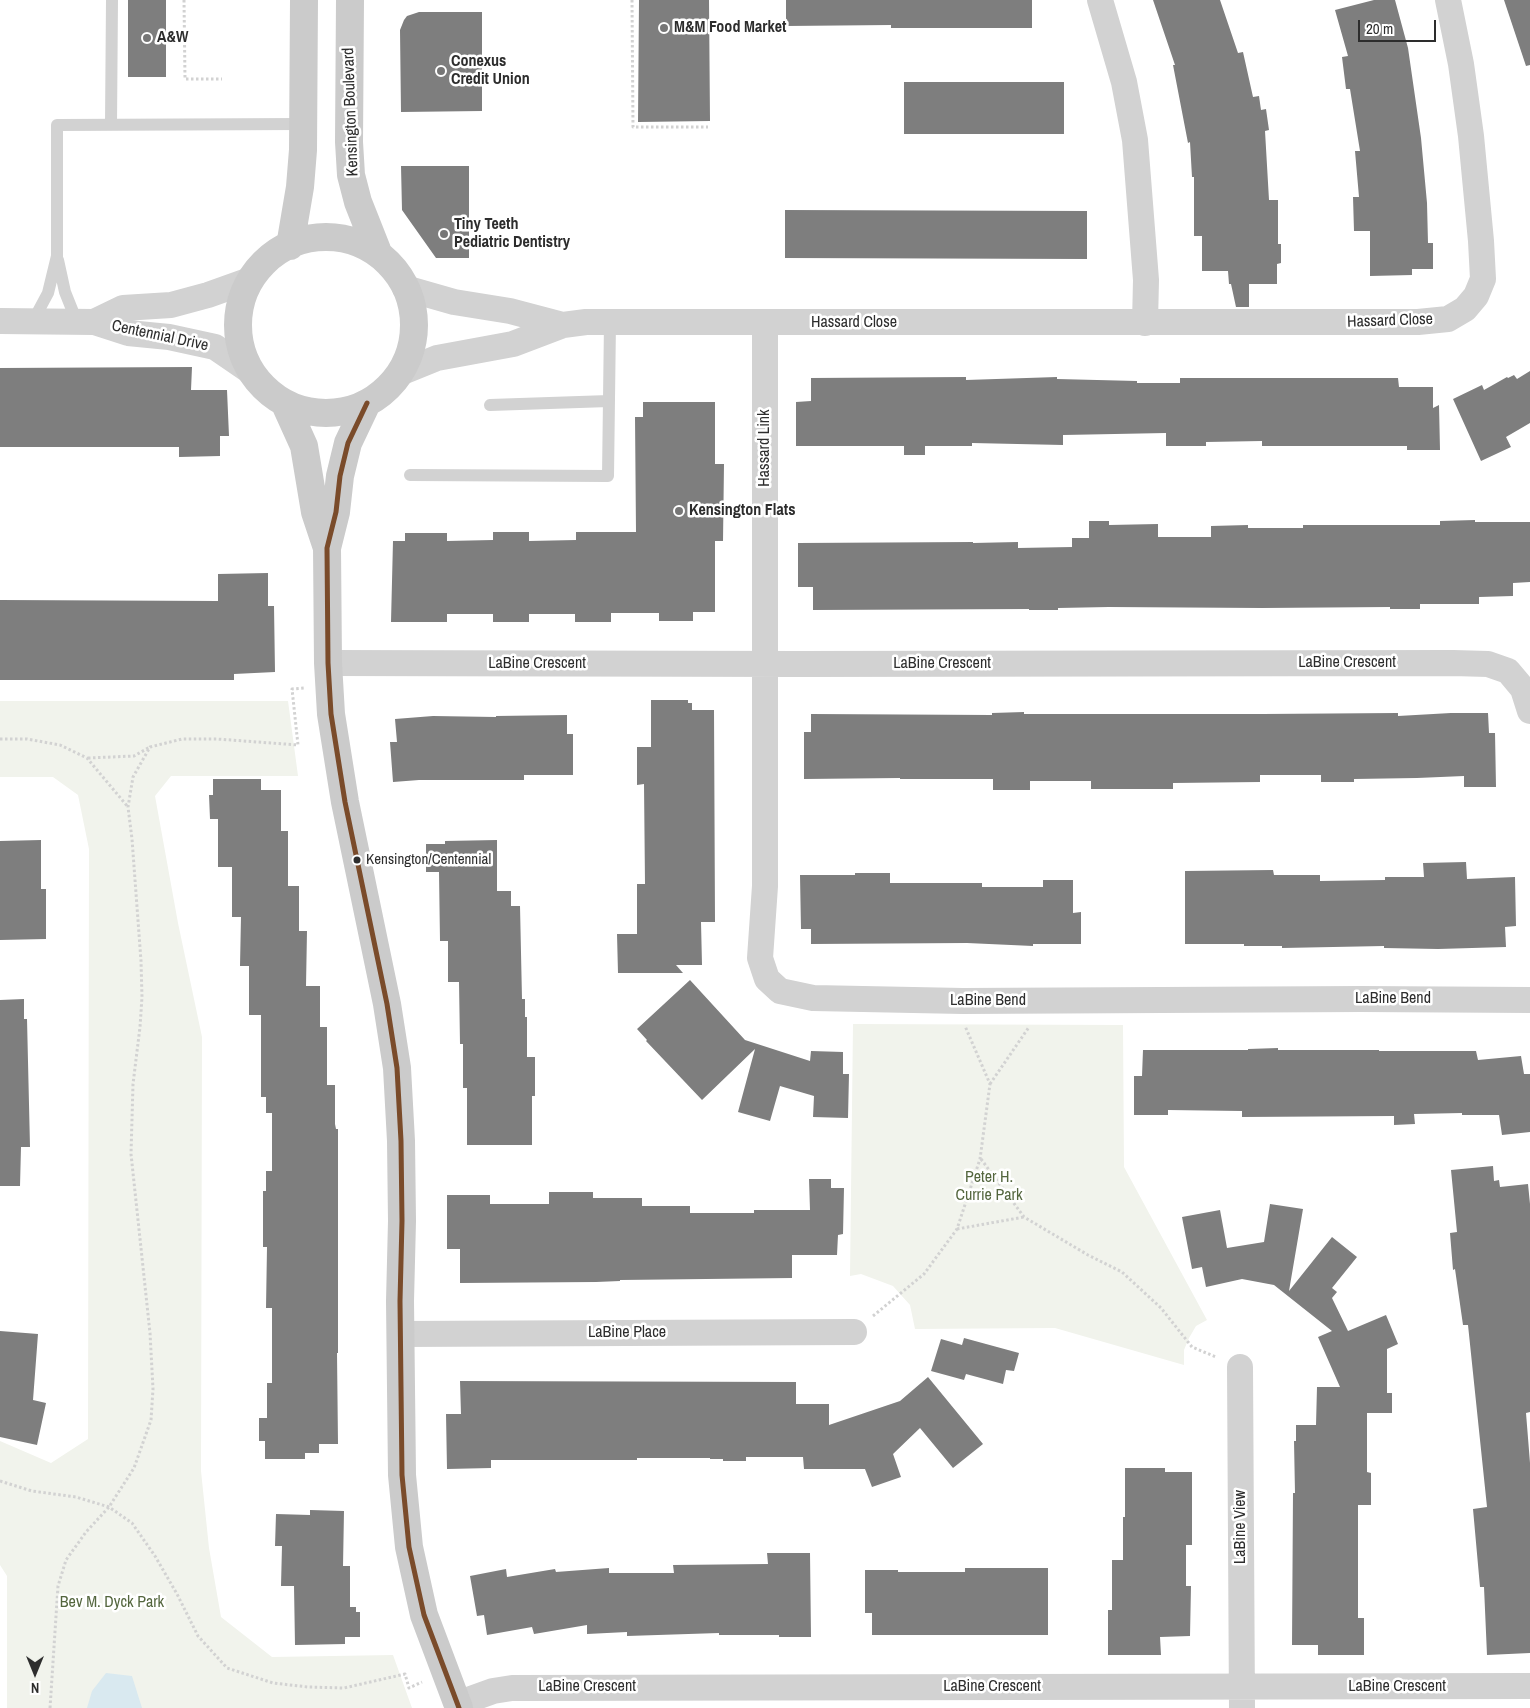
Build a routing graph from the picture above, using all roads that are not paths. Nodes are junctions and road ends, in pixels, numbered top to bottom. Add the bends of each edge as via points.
1 (112, 0) edge
2 (304, 0) edge
3 (350, 0) edge
4 (1100, 0) edge
5 (1448, 0) edge
6 (110, 124) junction
7 (303, 124) junction
8 (290, 246) junction
9 (376, 250) junction
10 (57, 256) junction
11 (250, 280) junction
12 (405, 288) junction
13 (0, 321) edge
14 (33, 321) junction
15 (86, 322) junction
16 (610, 322) junction
17 (765, 322) junction
18 (1145, 323) junction
19 (564, 324) junction
20 (250, 371) junction
21 (400, 373) junction
22 (609, 401) junction
23 (367, 403) junction
24 (285, 404) junction
25 (490, 405) dead end
26 (410, 475) dead end
27 (327, 548) junction
28 (328, 663) junction
29 (764, 664) junction
30 (1530, 711) edge
31 (1530, 1000) edge
32 (854, 1332) road end
33 (401, 1334) junction
34 (1240, 1367) dead end
35 (1530, 1686) edge
36 (1243, 1698) edge
37 (458, 1706) edge

1 - 6 lane
2 - 7 main road
3 - 9 main road, Kensington Boulevard via 351,175
4 - 18 street via 1124,82 1135,140 1146,280
5 - 18 street, Hassard Close via 1462,64 1481,241 1483,279 1476,296 1465,309 1448,319 1418,322
6 - 7 lane
6 - 10 lane via 57,124
7 - 8 main road via 300,187
8 - 9 main road via 314,238 344,239
8 - 11 main road via 266,261
9 - 12 main road via 392,266
10 - 14 lane via 48,293
10 - 15 lane via 65,292
11 - 15 street, Centennial Drive via 208,296 171,305 123,308
11 - 20 main road via 239,310 239,342
12 - 19 street, Hassard Close via 454,302
12 - 21 main road via 412,309 414,331
13 - 14 street, Centennial Drive
14 - 15 street, Centennial Drive
15 - 20 street, Centennial Drive via 128,333 169,337 215,347
16 - 17 street, Hassard Close
16 - 19 street, Hassard Close
16 - 22 lane
17 - 18 street, Hassard Close
17 - 29 street, Hassard Link
19 - 21 street, Hassard Close via 513,344 437,358
20 - 24 main road via 265,390
21 - 23 main road
22 - 25 lane
22 - 26 lane via 608,476
23 - 24 main road via 340,412 312,412
23 - 27 main road via 348,443
24 - 27 main road via 304,446 315,512
27 - 28 main road
28 - 29 street, LaBine Crescent
28 - 33 main road via 331,714 340,773 387,1004 396,1068 402,1194
29 - 30 street, LaBine Crescent via 1488,664 1508,671 1523,689
29 - 31 street, LaBine Bend via 765,886 760,958 768,979 780,991 813,998 963,1001
32 - 33 street, LaBine Place
33 - 37 main road via 402,1475 409,1547 424,1615
34 - 36 street, LaBine View
35 - 36 street, LaBine Crescent
36 - 37 street, LaBine Crescent via 512,1688 494,1691

